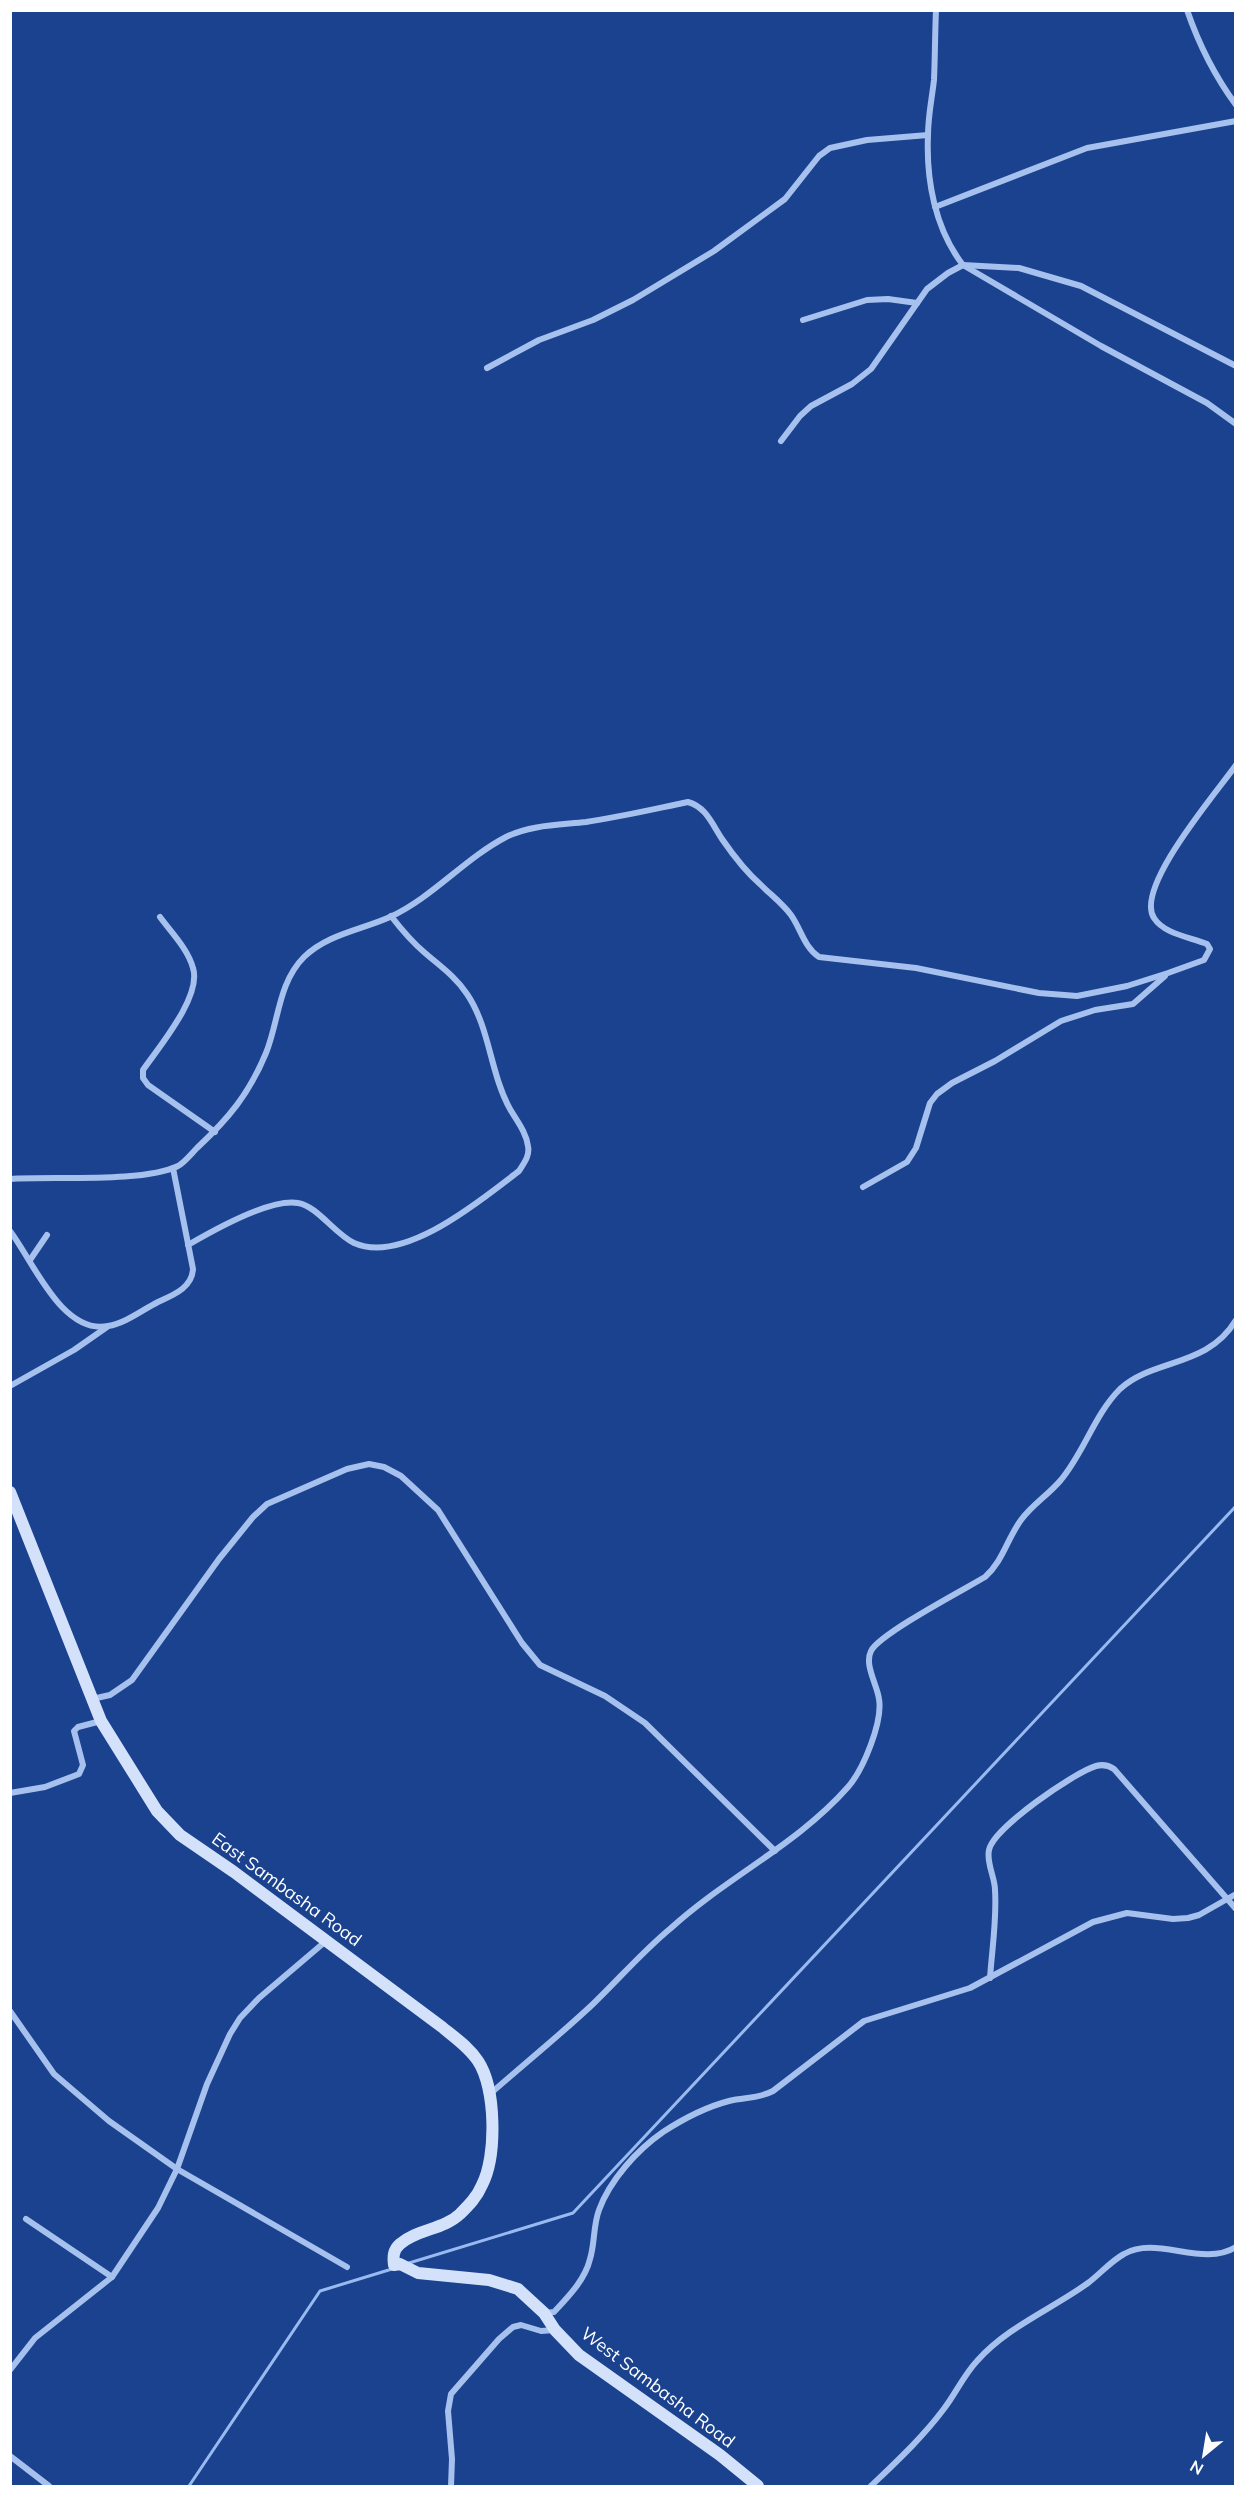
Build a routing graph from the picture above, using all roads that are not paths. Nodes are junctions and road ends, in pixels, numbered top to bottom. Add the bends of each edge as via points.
1 (936, 10) edge
2 (1187, 10) edge
3 (1236, 105) edge
4 (1236, 121) edge
5 (928, 135) junction
6 (934, 207) junction
7 (963, 265) junction
8 (917, 303) junction
9 (803, 320) dead end
10 (1236, 366) edge
11 (486, 368) dead end
12 (1236, 424) edge
13 (781, 441) dead end
14 (1236, 765) edge
15 (391, 916) junction
16 (160, 917) dead end
17 (1168, 973) junction
18 (215, 1132) junction
19 (173, 1168) junction
20 (10, 1179) edge
21 (863, 1187) dead end
22 (10, 1231) edge
23 (47, 1235) dead end
24 (188, 1245) junction
25 (30, 1260) junction
26 (1236, 1320) edge
27 (108, 1327) junction
28 (10, 1386) edge
29 (10, 1492) edge
30 (92, 1699) junction
31 (102, 1721) junction
32 (10, 1793) edge
33 (775, 1851) junction
34 (1236, 1894) edge
35 (1227, 1899) junction
36 (1236, 1909) edge
37 (327, 1941) junction
38 (990, 1978) junction
39 (10, 2011) edge
40 (490, 2094) junction
41 (177, 2169) junction
42 (26, 2219) dead end
43 (1236, 2247) edge
44 (347, 2267) dead end
45 (410, 2269) joint
46 (112, 2277) junction
47 (544, 2313) junction
48 (555, 2330) junction
49 (10, 2370) edge
50 (10, 2456) edge
51 (49, 2487) edge
52 (451, 2487) edge
53 (758, 2487) edge
54 (871, 2487) edge

1 - 5 street
2 - 3 street via 1218,80
4 - 6 street via 1087,148
5 - 6 street
5 - 11 street via 867,140 830,148 785,199 714,250 633,300 539,340
6 - 7 street via 945,237
7 - 8 street via 934,283
7 - 10 street via 1019,268 1081,286
7 - 12 street via 1207,403
8 - 9 street via 867,300
8 - 13 street via 871,369 811,406
14 - 17 street via 1169,857 1153,892 1150,907 1158,924 1207,944 1210,949 1204,960
15 - 17 street via 425,896 486,849 526,829 623,816 688,802 706,813 740,862 793,917 812,952 819,957 915,968 1058,995 1091,995
15 - 18 street via 336,936 302,959 280,1002 267,1052 239,1103
15 - 24 street via 468,994 494,1073 526,1136 527,1159 519,1171 442,1226 400,1244 358,1245 304,1205 292,1203 266,1208
16 - 18 street via 194,968 194,983 172,1029 143,1070 143,1078
17 - 21 street via 1133,1004 1061,1021 952,1083 930,1103 916,1148 907,1162
18 - 19 street
19 - 20 street via 126,1176
19 - 24 street
22 - 25 street
23 - 25 street
24 - 27 street via 192,1274 184,1288
25 - 27 street via 65,1311 88,1325
26 - 33 street via 1216,1344 1122,1388 1107,1405 1060,1481 1022,1518 994,1569 876,1644 869,1659 880,1700 878,1720 864,1762 851,1785 830,1808
27 - 28 street
29 - 30 street, East Sambasha Road
30 - 31 street, East Sambasha Road
30 - 33 street via 110,1695 132,1680 219,1559 267,1504 347,1469 369,1464 384,1467 401,1476 438,1510 540,1665 605,1696 645,1723
31 - 32 street via 75,1729 83,1765 79,1774 45,1787
31 - 37 street, East Sambasha Road via 154,1808 180,1835
33 - 40 street via 670,1928 590,2006
34 - 35 street
35 - 36 street
35 - 38 street via 1188,1918 1131,1913 1105,1918 1058,1939
35 - 38 street via 1114,1769 1096,1766 1076,1774 1021,1813 989,1846 996,1905
37 - 40 street, East Sambasha Road via 461,2042 477,2060
37 - 41 street via 240,2018 207,2084
38 - 47 street via 952,1995 864,2021 771,2092 710,2108 657,2137 627,2165 604,2200 590,2260 581,2279 554,2312
39 - 41 street via 54,2074 75,2094
40 - 45 street, East Sambasha Road via 492,2132 489,2167 483,2184 473,2202 446,2225 401,2242 393,2256 394,2265
41 - 44 street
41 - 46 street via 158,2208
42 - 46 street
43 - 54 street via 1195,2253 1146,2248 1122,2255 987,2351 942,2412
45 - 47 street, West Sambasha Road via 435,2277 507,2284
46 - 49 street via 35,2338
47 - 48 street, West Sambasha Road
48 - 52 street via 513,2327 451,2394
48 - 53 street, West Sambasha Road via 587,2361 720,2455
50 - 51 street

